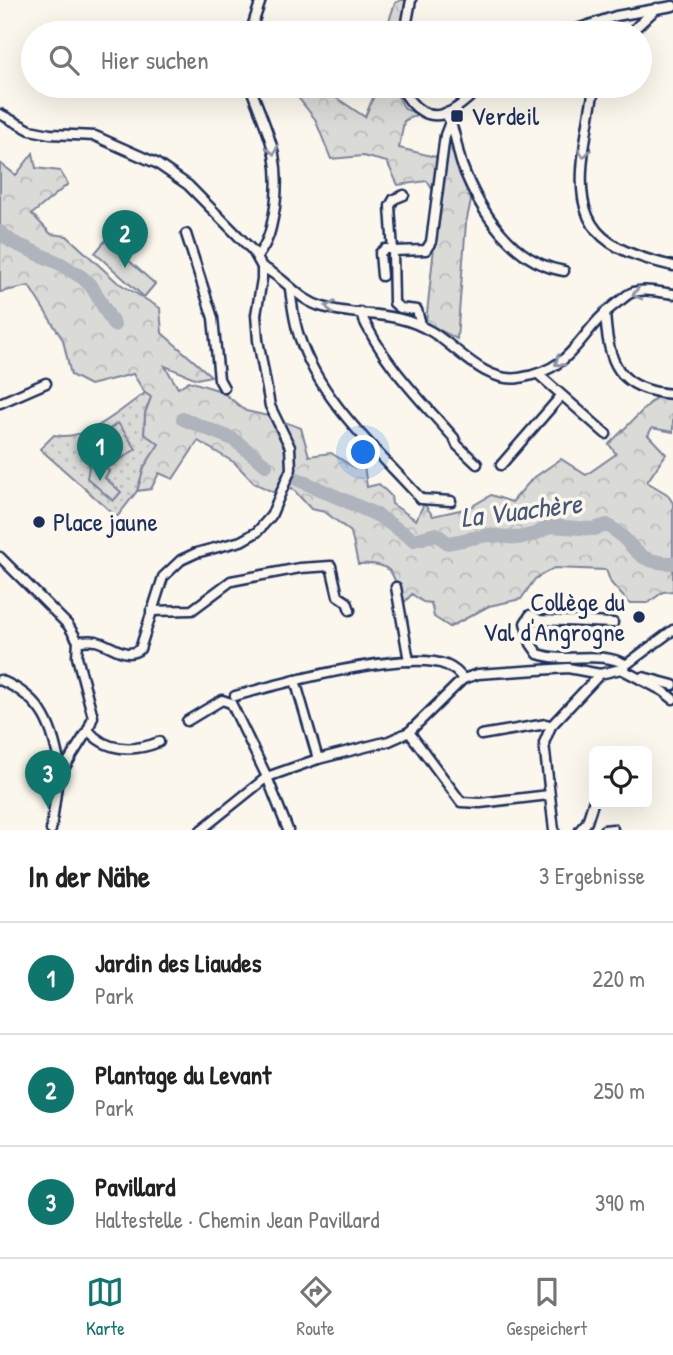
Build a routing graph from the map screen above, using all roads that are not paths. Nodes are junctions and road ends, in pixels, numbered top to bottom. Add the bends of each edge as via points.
1 (261, 0) edge
2 (411, 0) edge
3 (652, 0) edge
4 (673, 6) edge
5 (657, 8) junction
6 (254, 21) edge
7 (407, 21) edge
8 (601, 21) edge
9 (643, 21) edge
10 (255, 98) edge
11 (407, 98) edge
12 (468, 98) edge
13 (593, 98) edge
14 (0, 114) edge
15 (448, 117) junction
16 (404, 195) dead end
17 (186, 234) dead end
18 (393, 250) junction
19 (257, 257) junction
20 (673, 266) edge
21 (262, 267) junction
22 (564, 271) dead end
23 (382, 276) dead end
24 (290, 289) junction
25 (673, 293) edge
26 (360, 312) junction
27 (605, 312) junction
28 (421, 325) junction
29 (538, 374) junction
30 (46, 383) dead end
31 (224, 388) dead end
32 (673, 394) edge
33 (561, 396) junction
34 (0, 402) edge
35 (606, 434) dead end
36 (477, 464) dead end
37 (501, 465) dead end
38 (450, 501) dead end
39 (0, 557) edge
40 (396, 587) dead end
41 (350, 610) dead end
42 (151, 611) junction
43 (613, 623) dead end
44 (673, 630) edge
45 (78, 641) junction
46 (410, 661) junction
47 (623, 667) junction
48 (600, 674) junction
49 (637, 677) junction
50 (463, 679) junction
51 (0, 680) edge
52 (295, 680) junction
53 (673, 685) edge
54 (235, 696) dead end
55 (673, 699) edge
56 (187, 721) dead end
57 (551, 726) junction
58 (88, 730) junction
59 (409, 732) junction
60 (481, 736) dead end
61 (159, 742) dead end
62 (318, 760) junction
63 (61, 771) junction
64 (267, 777) junction
65 (549, 795) junction
66 (591, 809) edge
67 (51, 830) edge
68 (201, 830) edge
69 (288, 830) edge
70 (554, 830) edge
71 (580, 830) edge

1 - 6 street
2 - 7 street
3 - 5 street
4 - 5 street
5 - 8 street
5 - 9 street
10 -> 19 street via 278,169 270,237
11 - 15 street via 432,116
12 - 15 street
13 -> 20 street via 580,184 587,213 610,243
14 - 19 street via 30,130 95,136 156,163 188,185
15 - 18 street via 431,242 426,250
15 - 22 street via 476,199 493,224 539,264
16 - 18 street via 390,206
17 - 31 street via 213,318 219,379
18 - 23 street via 380,253
18 - 28 street via 394,303 417,310
19 - 21 street
21 - 24 street
21 - 42 street via 258,340 270,406 290,447 291,469 265,525 249,538 180,560 163,577
26 -> 24 street via 323,307
24 - 38 street via 299,337 316,374 342,412 421,499
25 -> 27 street via 631,293
26 - 28 street
26 - 36 street via 387,362
27 -> 29 street via 558,365
27 - 32 street via 608,347 624,378 641,389
28 - 29 street via 497,377
29 - 33 street
30 - 34 street
33 - 35 street
33 - 37 street
39 - 45 street via 68,625
40 - 46 street
41 - 42 street via 338,596 331,566 231,581 192,610
42 - 45 street via 140,649 134,653 125,654 93,640
43 - 47 street via 540,620 530,615 525,623 538,654 608,658
44 - 47 street
45 - 58 street via 77,657 93,717
46 - 50 street via 445,664
46 - 52 street
47 - 48 street
47 - 49 street
48 - 50 street via 568,668
48 - 57 street
49 - 53 street
49 - 55 street
50 - 59 street
51 - 63 street via 26,695 45,716
52 - 54 street
52 - 62 street
56 - 64 street via 222,700 228,701
57 - 60 street
57 - 65 street via 544,743
58 - 61 street via 96,740 125,750
58 - 63 street
59 - 62 street
59 - 65 street via 461,802
62 - 64 street
63 - 67 street
64 - 68 street
64 - 69 street
65 - 70 street
66 - 71 street

